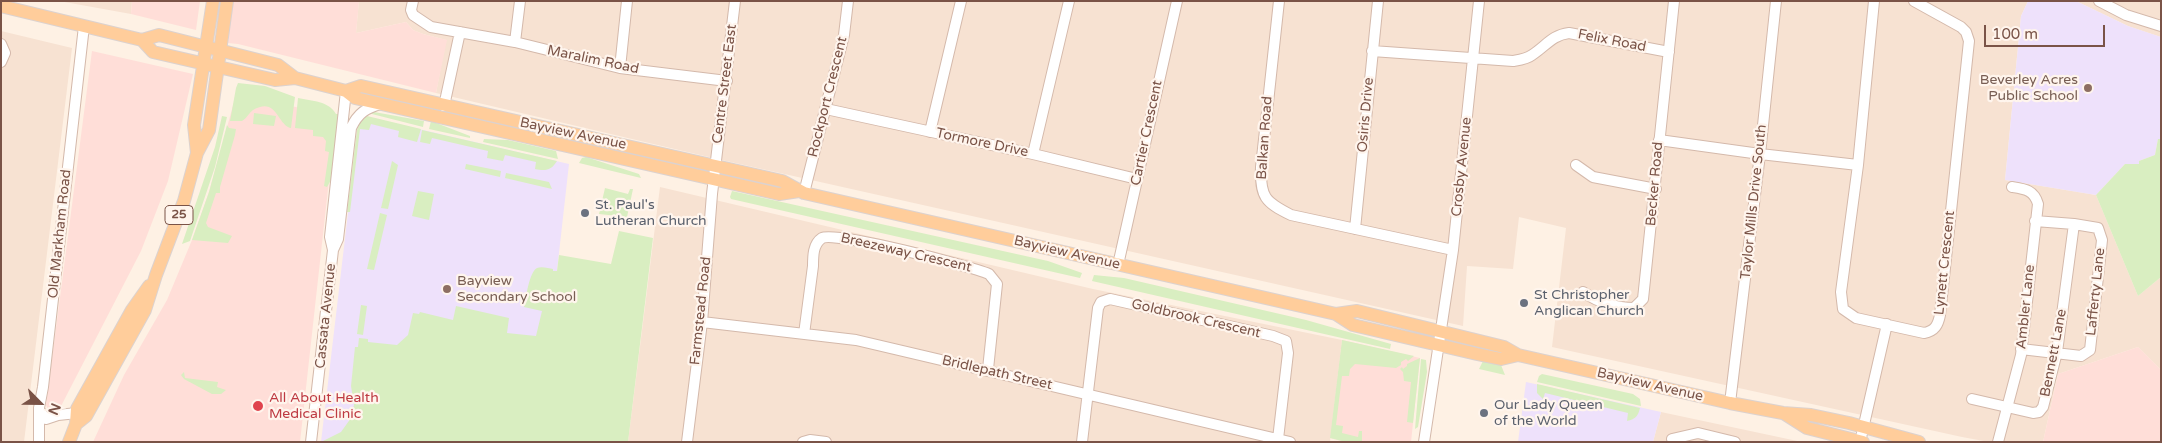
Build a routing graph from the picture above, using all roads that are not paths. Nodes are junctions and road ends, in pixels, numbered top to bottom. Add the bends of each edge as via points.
1 (213, 1) edge
2 (227, 1) edge
3 (412, 1) edge
4 (520, 1) edge
5 (627, 1) edge
6 (735, 1) edge
7 (848, 1) edge
8 (961, 1) edge
9 (1069, 1) edge
10 (1177, 1) edge
11 (1279, 1) edge
12 (1378, 1) edge
13 (1479, 1) edge
14 (1674, 1) edge
15 (1776, 1) edge
16 (1874, 1) edge
17 (1914, 1) edge
18 (2099, 1) edge
19 (1, 6) edge
20 (84, 26) junction
21 (2161, 26) edge
22 (460, 32) junction
23 (142, 40) junction
24 (516, 42) junction
25 (1, 44) edge
26 (207, 48) junction
27 (221, 51) junction
28 (1372, 51) junction
29 (1669, 52) junction
30 (1473, 58) junction
31 (1, 62) edge
32 (204, 64) junction
33 (218, 68) junction
34 (620, 68) junction
35 (294, 78) junction
36 (727, 81) junction
37 (346, 91) junction
38 (381, 104) junction
39 (444, 106) junction
40 (826, 109) junction
41 (930, 132) junction
42 (1659, 140) junction
43 (197, 153) junction
44 (1032, 154) junction
45 (1760, 154) junction
46 (1576, 165) dead end
47 (1858, 165) junction
48 (715, 166) junction
49 (1137, 179) junction
50 (714, 180) junction
51 (2012, 188) dead end
52 (1656, 189) junction
53 (801, 192) junction
54 (2035, 221) junction
55 (2074, 224) junction
56 (1356, 229) junction
57 (333, 250) junction
58 (1453, 250) junction
59 (1118, 265) junction
60 (1583, 292) dead end
61 (1336, 314) junction
62 (702, 322) junction
63 (1886, 324) junction
64 (1441, 332) junction
65 (804, 334) junction
66 (1439, 345) junction
67 (2021, 349) junction
68 (2056, 352) junction
69 (1518, 355) junction
70 (988, 369) junction
71 (1089, 394) junction
72 (1972, 399) dead end
73 (1730, 403) junction
74 (2007, 407) junction
75 (39, 410) junction
76 (1783, 413) junction
77 (76, 419) junction
78 (1864, 428) junction
79 (1278, 439) junction
80 (1672, 439) dead end
81 (39, 442) edge
82 (69, 442) edge
83 (311, 442) edge
84 (687, 442) edge
85 (803, 442) edge
86 (826, 442) edge
87 (1082, 442) edge
88 (1290, 442) edge
89 (1424, 442) edge
90 (1734, 442) edge
91 (1861, 442) edge
92 (1919, 442) edge
93 (1998, 442) edge

1 - 26 main road, 25
2 - 27 main road, 25
3 - 22 street, Maralim Road via 413,15 423,23
4 - 24 street
5 - 34 street
6 - 36 street, Centre Street East
7 - 40 street, Rockport Crescent via 844,35
8 - 41 street
9 - 44 street
10 - 49 street, Cartier Crescent
11 - 56 street, Balkan Road via 1261,167 1262,190 1270,204 1291,215
12 - 28 street, Osiris Drive
13 - 30 street, Crosby Avenue
14 - 29 street, Becker Road
15 - 45 street, Taylor Mills Drive South
16 - 47 street, Lynett Crescent
17 - 63 street, Lynett Crescent via 1966,32 1969,54 1939,321 1933,330 1924,333
18 - 21 street via 2126,15
19 - 20 main road, Bayview Avenue
20 - 23 main road, Bayview Avenue
20 - 75 street, Old Markham Road
22 - 24 street, Maralim Road
22 - 39 street
23 - 26 main road, Bayview Avenue via 160,35
23 - 32 main road, Bayview Avenue via 153,52
24 - 34 street, Maralim Road
25 - 31 street via 5,53
26 - 27 main road, Bayview Avenue
26 - 32 main road, 25
27 - 33 main road, 25
27 - 35 main road, Bayview Avenue via 278,65
28 - 30 street, Felix Road
28 - 56 street, Osiris Drive
29 - 30 street, Felix Road via 1569,33 1560,34 1525,58 1513,61
29 - 42 street, Becker Road
30 - 58 street, Crosby Avenue
32 - 33 main road, Bayview Avenue
32 - 43 main road, 25 via 194,125
33 - 35 main road, Bayview Avenue via 275,80
33 - 43 main road, 25 via 209,130
34 - 36 street, Maralim Road
35 - 37 main road, Bayview Avenue
36 - 48 street, Centre Street East
37 - 38 main road, Bayview Avenue via 355,98
37 - 39 main road, Bayview Avenue via 361,86
37 - 57 street, Cassata Avenue via 330,237
38 - 50 main road, Bayview Avenue
38 - 57 street, Cassata Avenue via 360,114 351,128 338,239
39 - 48 main road, Bayview Avenue
40 - 41 street, Tormore Drive
40 - 53 street, Rockport Crescent
41 - 44 street, Tormore Drive
42 - 45 street
42 - 52 street, Becker Road
43 - 77 main road, 25 via 184,201 145,310 86,416
44 - 49 street, Tormore Drive
45 - 47 street
45 - 73 street, Taylor Mills Drive South
46 - 52 street via 1593,177
47 - 63 street, Lynett Crescent via 1841,292 1843,309 1856,318
48 - 50 street, Centre Street East
48 - 53 main road, Bayview Avenue via 782,181
49 - 59 street, Cartier Crescent
50 - 53 main road, Bayview Avenue via 779,194
50 - 62 street, Farmstead Road
51 - 54 street, Ambler Lane via 2030,190 2036,197
52 - 60 street, Becker Road via 1644,299 1634,308 1622,308 1595,300
53 - 59 main road, Bayview Avenue
54 - 55 street, Lafferty Lane
54 - 67 street, Ambler Lane
55 - 68 street, Bennett Lane
55 - 68 street, Lafferty Lane via 2098,228 2102,240 2090,350 2081,356
56 - 58 street, Balkan Road
57 - 83 street, Cassata Avenue
58 - 64 street, Crosby Avenue
59 - 61 main road, Bayview Avenue
61 - 64 main road, Bayview Avenue via 1357,311
61 - 66 main road, Bayview Avenue via 1353,325
62 - 65 street, Bridlepath Street
62 - 84 street, Farmstead Road
63 - 78 street
64 - 66 street, Crosby Avenue
64 - 69 main road, Bayview Avenue via 1504,347
65 - 70 street, Bridlepath Street via 856,340
65 - 70 street, Breezeway Crescent via 816,246 826,237 847,238 989,274 997,284
66 - 69 main road, Bayview Avenue via 1501,359
66 - 89 street, Crosby Avenue
67 - 68 street, Lafferty Lane
67 - 74 street, Ambler Lane
68 - 74 street, Bennett Lane via 2042,409 2033,413
69 - 73 main road, Bayview Avenue
70 - 71 street, Bridlepath Street
71 - 79 street, Bridlepath Street
71 - 79 street, Goldbrook Crescent via 1098,308 1104,300 1273,336 1286,341 1288,346
71 - 87 street
72 - 74 street, Bennett Lane
73 - 76 main road, Bayview Avenue
74 - 93 street, Ambler Lane
75 - 77 street via 46,419 58,415
75 - 81 street, Old Markham Road
76 - 78 main road, Bayview Avenue via 1811,415
76 - 91 main road, Bayview Avenue via 1807,428
77 - 82 main road, 25
78 - 91 street
78 - 92 main road, Bayview Avenue
79 - 88 street, Bridlepath Street
80 - 90 street via 1698,433
85 - 86 street

